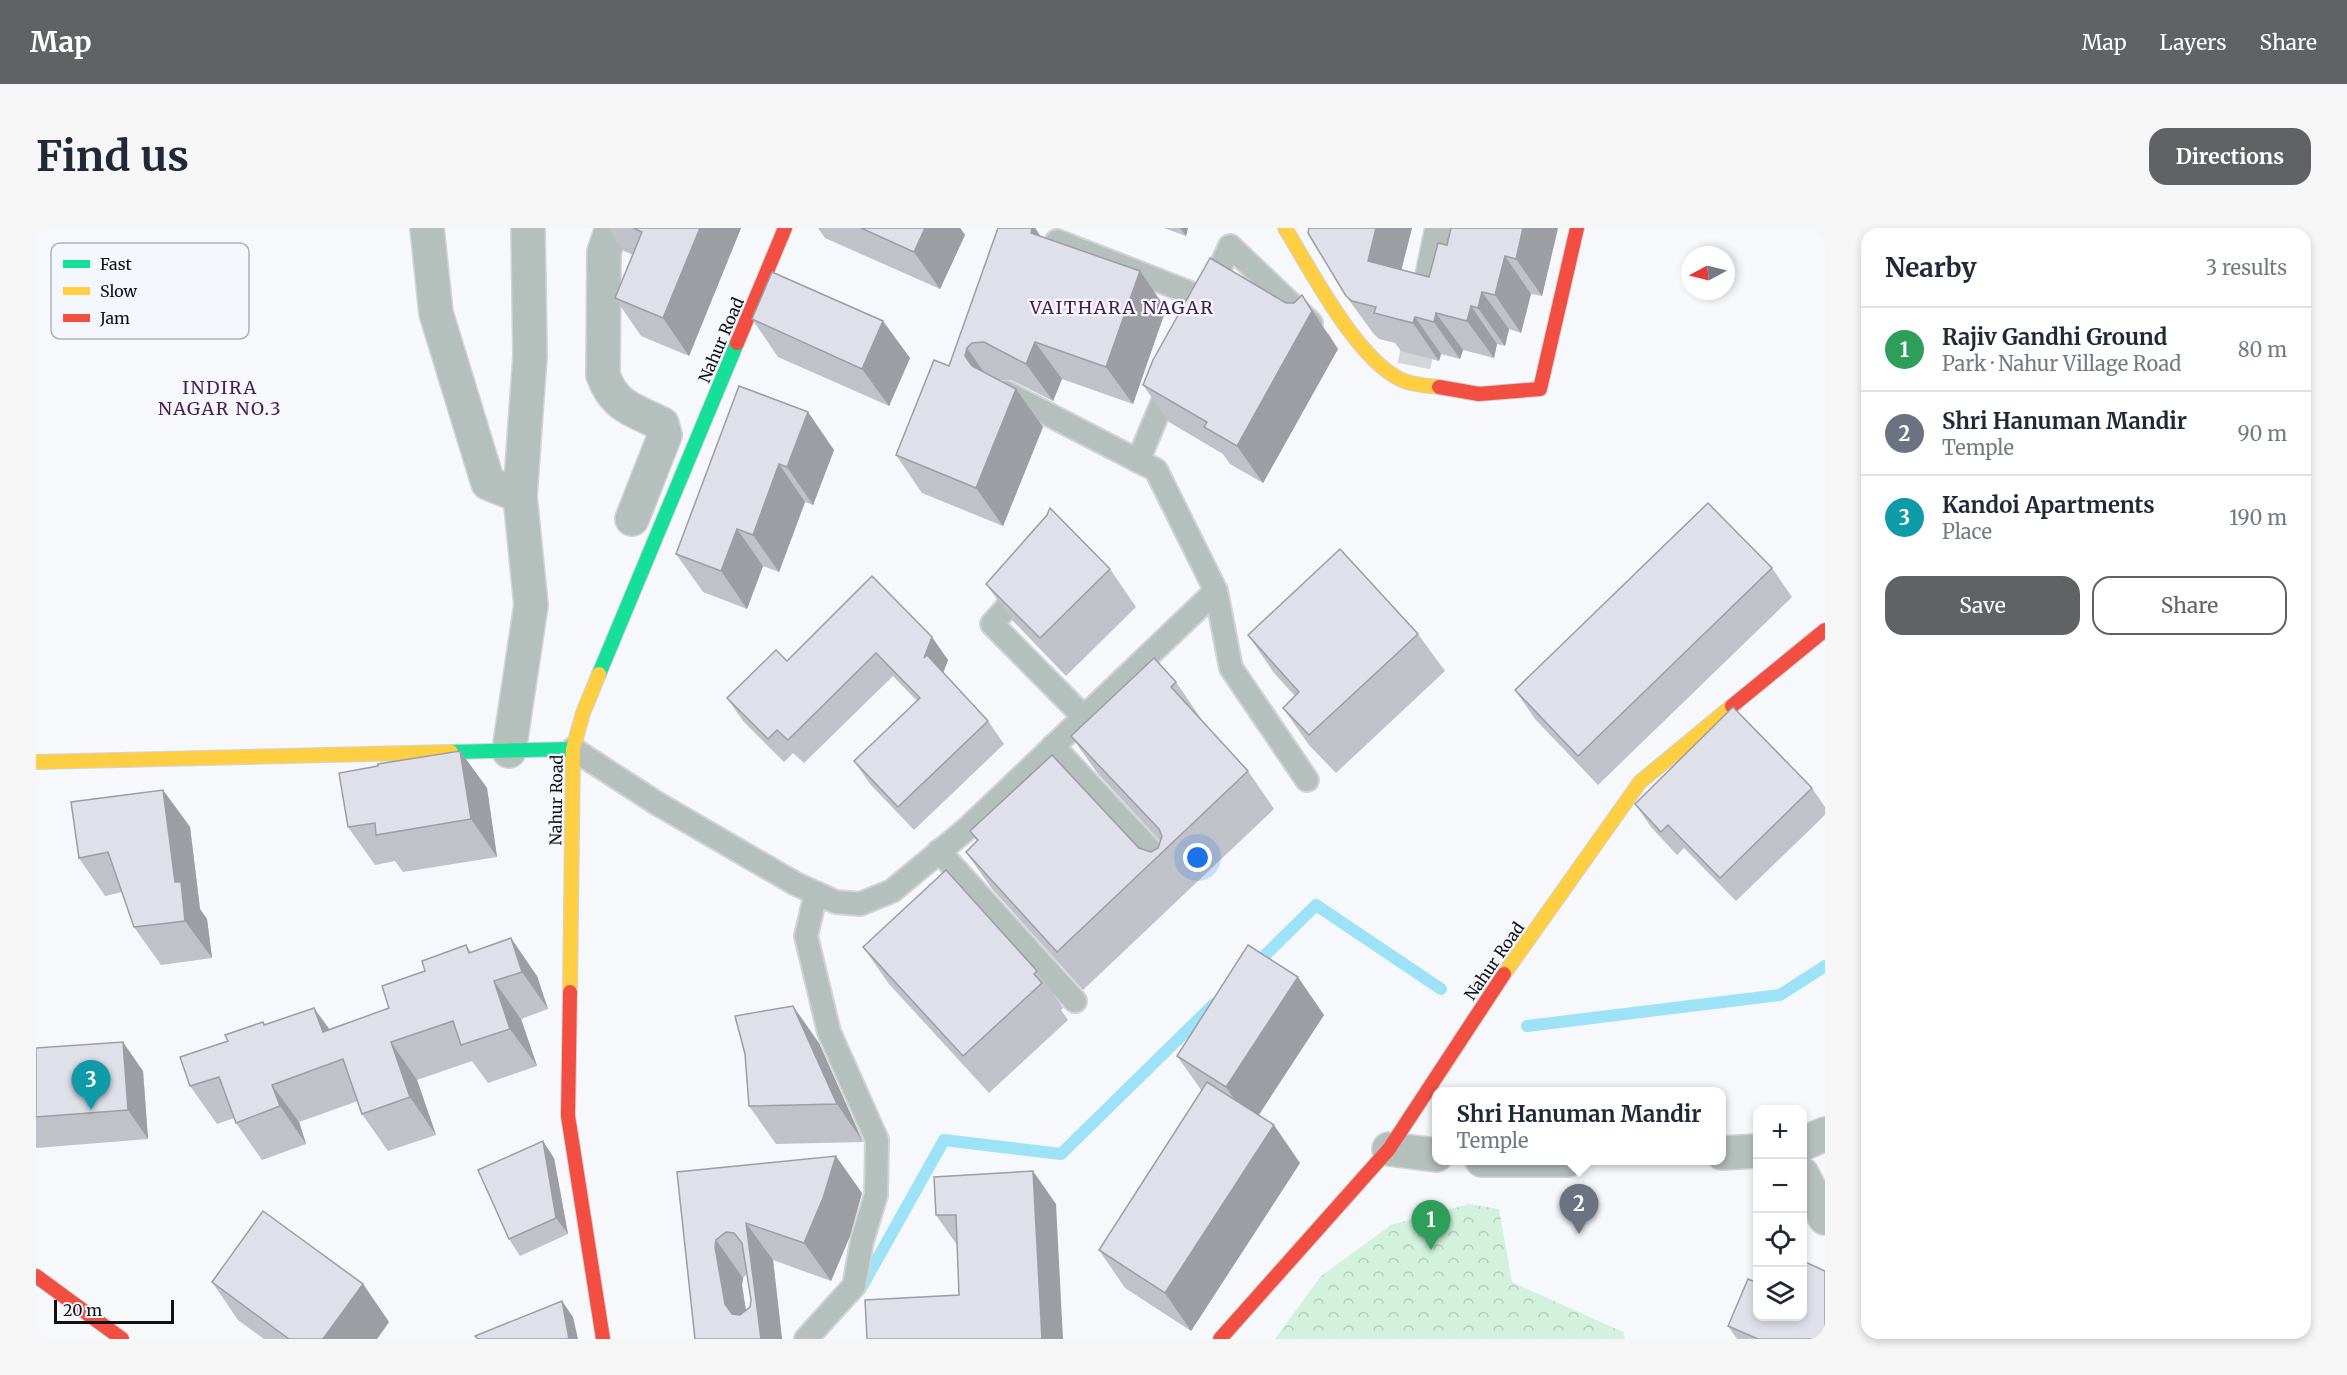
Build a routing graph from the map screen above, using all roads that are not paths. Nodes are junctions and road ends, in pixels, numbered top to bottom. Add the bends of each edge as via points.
1 (427, 228) edge
2 (528, 228) edge
3 (612, 228) edge
4 (785, 228) edge
5 (1286, 228) edge
6 (1442, 228) edge
7 (1577, 228) edge
8 (1057, 241) edge
9 (1430, 286) tunnel mouth
10 (1206, 299) junction
11 (1316, 328) dead end
12 (1192, 331) edge
13 (1179, 364) edge
14 (1005, 393) edge
15 (1138, 461) junction
16 (662, 485) junction
17 (520, 496) junction
18 (632, 519) dead end
19 (1040, 570) edge
20 (1216, 591) junction
21 (1825, 630) edge
22 (1084, 717) junction
23 (1053, 746) junction
24 (573, 749) junction
25 (509, 751) junction
26 (36, 762) edge
27 (1307, 780) edge
28 (939, 851) junction
29 (1175, 876) edge
30 (816, 893) junction
31 (1075, 1001) dead end
32 (1825, 1134) edge
33 (1807, 1142) edge
34 (1389, 1149) junction
35 (1753, 1151) edge
36 (1726, 1153) edge
37 (1432, 1154) edge
38 (1807, 1182) edge
39 (1825, 1218) edge
40 (36, 1276) edge
41 (122, 1339) edge
42 (603, 1339) edge
43 (806, 1339) edge
44 (1220, 1339) edge

1 - 17 street via 436,313 488,483
2 - 17 street via 530,356
3 - 16 street via 604,252 603,375 616,401 662,424
4 - 16 street, Nahur Road
5 - 7 street via 1358,345 1384,370 1406,382 1413,374 1479,394 1540,389
6 - 9 street
8 - 10 lane
10 - 11 lane via 1230,246
10 - 12 lane
13 - 15 lane
14 - 15 lane
15 - 20 lane via 1156,470
16 - 18 street
16 - 24 street, Nahur Road
17 - 25 street via 531,605
19 - 22 lane via 992,624
20 - 22 lane
20 - 27 lane via 1231,668
21 - 34 street, Nahur Road via 1640,782 1499,980
22 - 23 lane
23 - 28 lane
23 - 29 lane
24 - 25 street
24 - 30 lane via 658,804
24 - 42 street, Nahur Road via 568,1116
25 - 26 street
28 - 30 lane via 892,891 860,904 836,902
28 - 31 lane
30 - 43 lane via 806,936 829,1032 877,1140 876,1195 854,1286
32 - 33 street
34 - 37 street
34 - 44 street, Nahur Road
35 - 36 street
38 - 39 street
40 - 41 street

